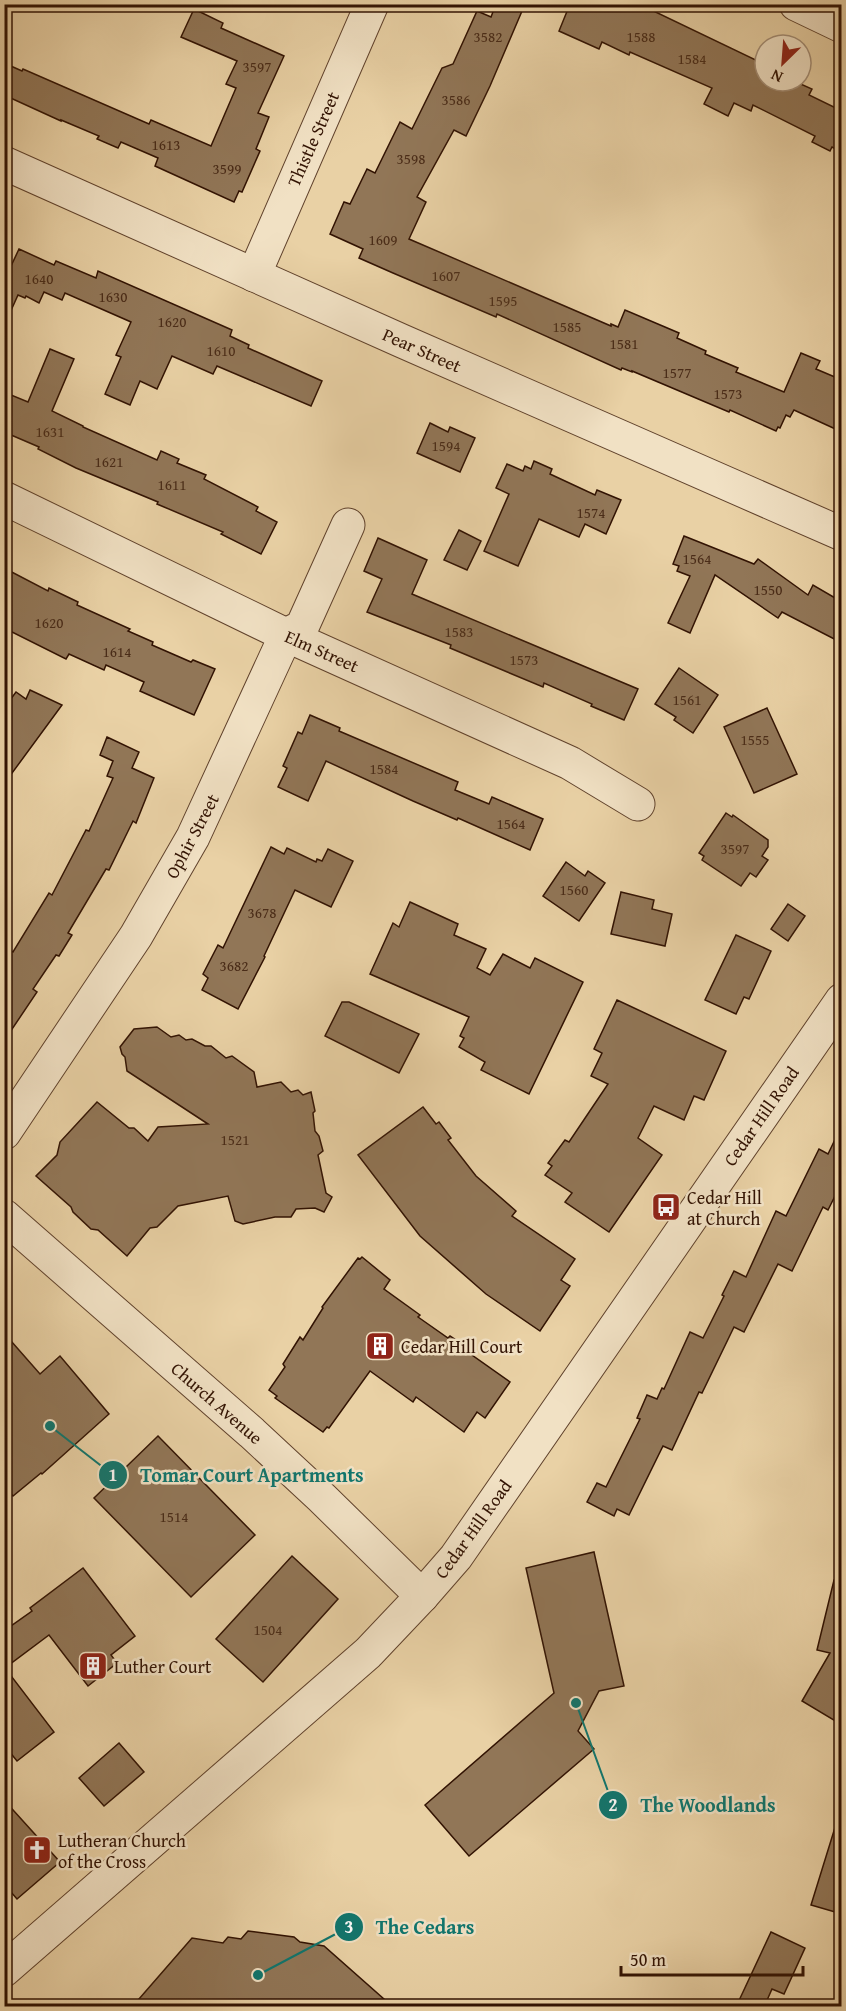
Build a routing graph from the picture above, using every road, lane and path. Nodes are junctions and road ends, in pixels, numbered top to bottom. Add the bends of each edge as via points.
1 (372, 4) edge
2 (796, 4) edge
3 (842, 26) edge
4 (4, 163) edge
5 (254, 275) junction
6 (4, 498) edge
7 (348, 525) dead end
8 (842, 534) edge
9 (286, 635) junction
10 (638, 804) dead end
11 (842, 1000) edge
12 (4, 1132) edge
13 (4, 1216) edge
14 (422, 1596) junction
15 (4, 1970) edge

1 - 5 street, Thistle Street
2 - 3 street
4 - 5 street, Pear Street
5 - 8 street, Pear Street
6 - 9 street, Elm Street
7 - 9 street, Ophir Street via 302,627
9 - 10 street, Elm Street via 570,763
9 - 12 street, Ophir Street via 193,837 136,936
11 - 14 street, Cedar Hill Road via 456,1557
13 - 14 street, Church Avenue via 252,1433
14 - 15 street, Cedar Hill Road via 368,1653

